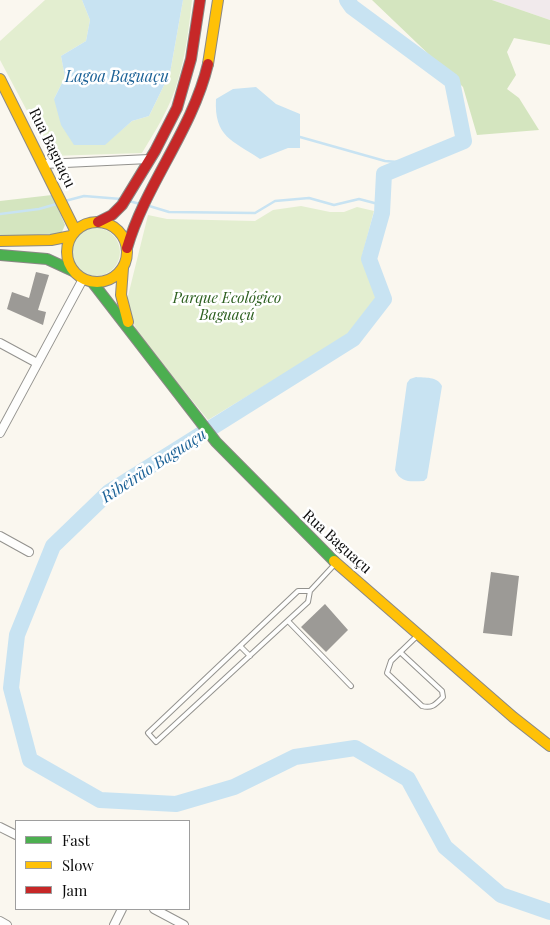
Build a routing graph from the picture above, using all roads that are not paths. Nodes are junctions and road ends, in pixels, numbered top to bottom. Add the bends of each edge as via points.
1 (200, 0) edge
2 (218, 0) edge
3 (0, 80) edge
4 (149, 159) junction
5 (44, 164) junction
6 (98, 222) junction
7 (73, 233) junction
8 (0, 241) edge
9 (127, 248) junction
10 (0, 255) edge
11 (123, 268) junction
12 (73, 272) junction
13 (88, 281) junction
14 (133, 332) junction
15 (0, 343) edge
16 (38, 363) junction
17 (0, 433) edge
18 (0, 536) edge
19 (29, 552) dead end
20 (336, 563) junction
21 (310, 590) junction
22 (288, 621) junction
23 (419, 634) junction
24 (240, 646) junction
25 (400, 652) junction
26 (250, 656) junction
27 (351, 686) dead end
28 (182, 702) junction
29 (191, 710) junction
30 (550, 746) edge
31 (0, 827) edge
32 (15, 834) edge
33 (122, 910) edge
34 (156, 910) edge
35 (0, 921) edge
36 (7, 925) edge
37 (114, 925) edge
38 (184, 925) edge

1 - 4 main road via 193,56 182,94 168,128
2 - 9 main road via 211,49 195,105 140,211
3 - 5 main road, Rua Baguaçu
4 - 5 street
4 - 6 main road via 122,205
5 - 7 main road, Rua Baguaçu
6 - 7 main road via 86,224
6 - 9 main road via 118,230
7 - 8 main road via 51,240
7 - 12 main road via 66,254
9 - 11 main road
10 - 12 main road via 47,259
11 - 13 main road via 110,280
11 - 14 main road via 120,296
12 - 13 main road
13 - 14 main road
13 - 16 street
14 - 20 main road, Rua Baguaçu via 216,442
15 - 16 street
16 - 17 street
18 - 19 street
20 - 21 lane
20 - 23 main road, Rua Baguaçu
21 - 22 lane via 308,602
21 - 24 lane via 298,591
22 - 26 lane
22 - 27 lane
23 - 25 lane
23 - 30 main road, Rua Baguaçu
24 - 26 lane
24 - 28 lane
25 - 25 lane via 442,691 443,697 434,705 422,706 387,673 391,661
26 - 29 lane
28 - 29 lane
28 - 29 lane via 148,733 156,742
31 - 32 street
33 - 37 street
34 - 38 street
35 - 36 street

